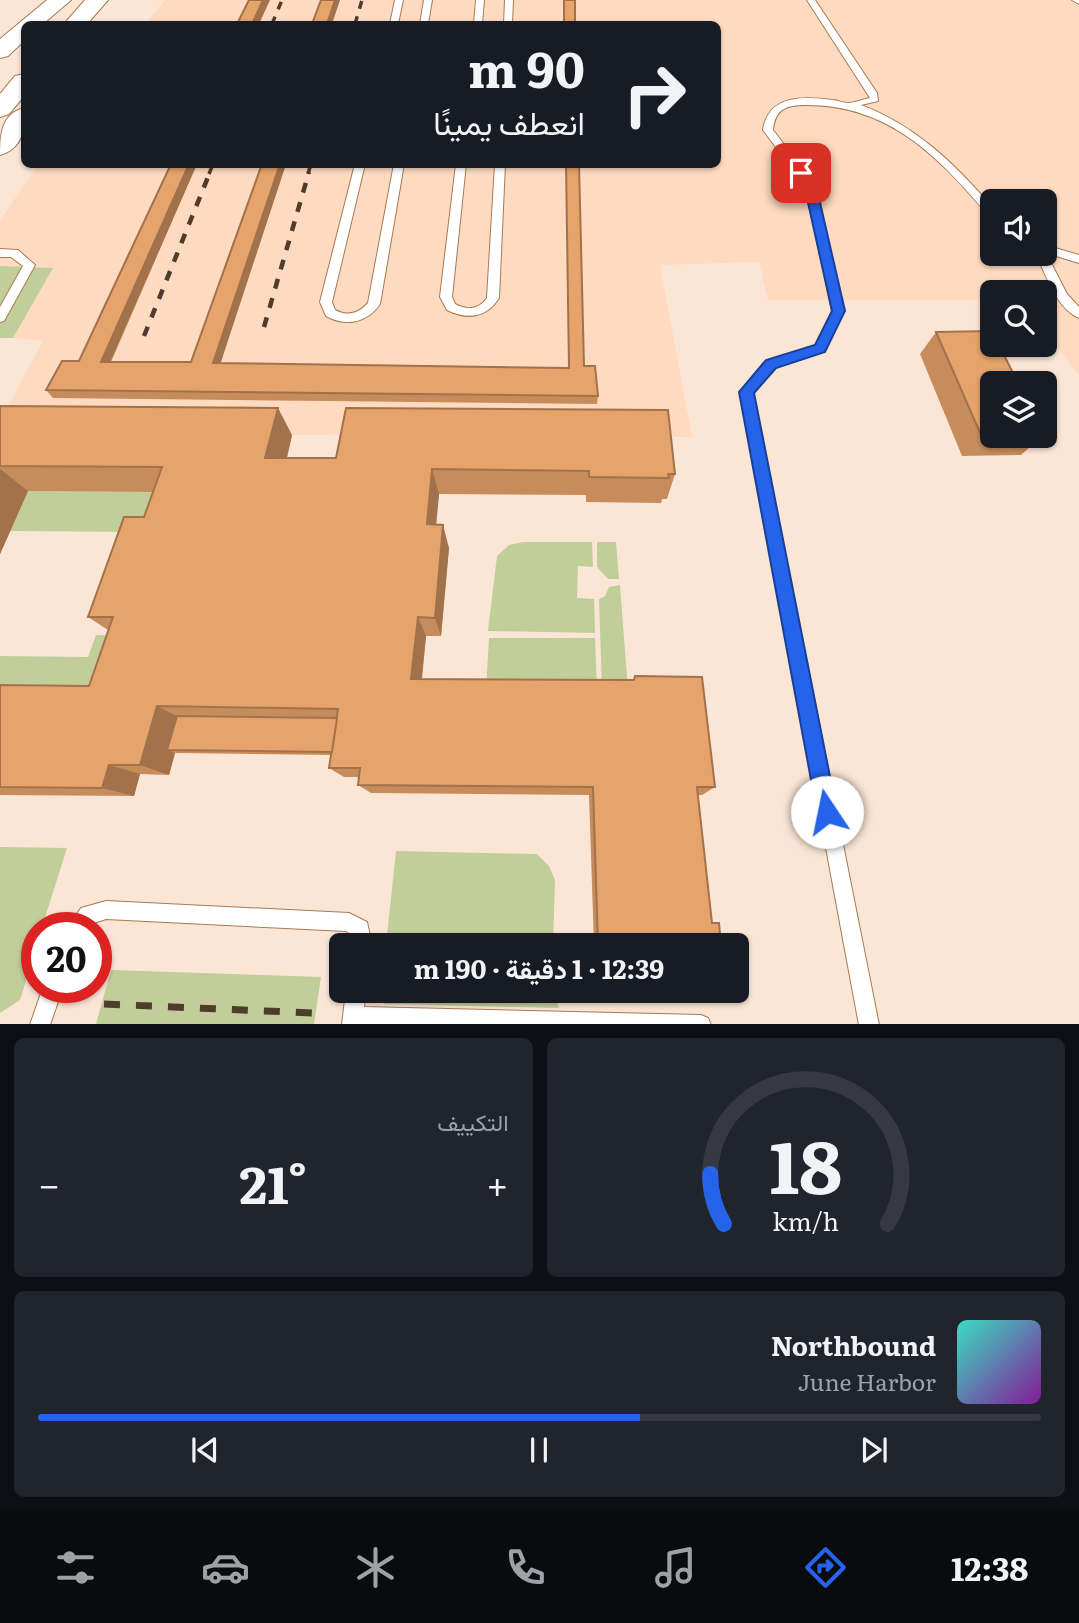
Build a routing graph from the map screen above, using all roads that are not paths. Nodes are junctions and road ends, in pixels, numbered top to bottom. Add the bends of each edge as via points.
1 (60, 0) edge
2 (67, 0) edge
3 (97, 0) edge
4 (104, 0) edge
5 (400, 0) edge
6 (428, 0) edge
7 (480, 0) edge
8 (509, 0) edge
9 (811, 0) edge
10 (34, 21) edge
11 (47, 21) edge
12 (78, 21) edge
13 (94, 21) edge
14 (395, 21) edge
15 (424, 21) edge
16 (478, 21) edge
17 (508, 21) edge
18 (18, 44) edge
19 (0, 72) edge
20 (21, 84) edge
21 (852, 105) junction
22 (0, 109) edge
23 (21, 120) edge
24 (0, 147) edge
25 (359, 168) edge
26 (398, 168) edge
27 (461, 168) edge
28 (500, 168) edge
29 (980, 200) edge
30 (0, 253) edge
31 (1057, 253) edge
32 (1079, 259) edge
33 (1047, 266) edge
34 (1079, 314) edge
35 (0, 318) edge
36 (99, 912) edge
37 (360, 933) edge
38 (47, 1003) edge
39 (355, 1003) edge
40 (353, 1021) edge
41 (40, 1024) edge
42 (701, 1024) edge
43 (869, 1024) edge

1 - 10 main road
2 - 11 main road
3 - 12 main road
4 - 13 main road
5 - 14 lane
6 - 15 lane
7 - 16 lane
8 - 17 lane
9 - 21 lane via 873,93 875,99
18 - 19 main road
20 - 22 main road
21 - 29 lane via 892,119 912,132
21 - 43 lane via 785,103 769,115 768,130 801,173 813,198 838,311 820,348 771,364 747,392
23 - 24 main road
25 - 26 lane via 326,302 330,313 344,319 359,317 374,304
27 - 28 lane via 446,297 451,307 466,313 480,311 493,298
30 - 35 lane via 14,253 29,265
31 - 32 lane
33 - 34 lane via 1062,296
36 - 37 lane via 349,922
38 - 41 lane
39 - 40 lane
40 - 42 lane

